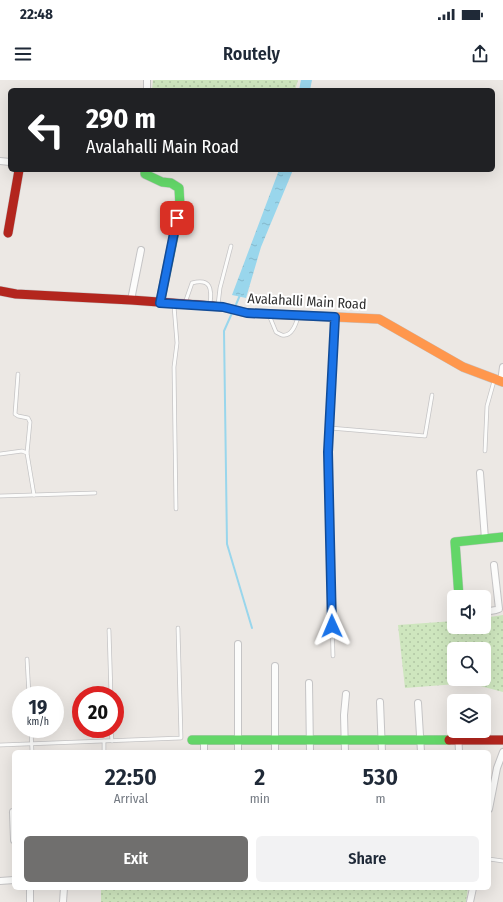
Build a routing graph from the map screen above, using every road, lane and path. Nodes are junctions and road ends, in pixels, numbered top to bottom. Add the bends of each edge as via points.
1 (19, 172) edge
2 (145, 172) edge
3 (8, 232) dead end
4 (230, 246) dead end
5 (141, 250) dead end
6 (0, 291) edge
7 (131, 300) junction
8 (160, 303) junction
9 (174, 304) junction
10 (184, 305) junction
11 (217, 306) junction
12 (268, 314) junction
13 (299, 315) junction
14 (335, 317) junction
15 (503, 367) edge
16 (18, 374) dead end
17 (499, 381) edge
18 (432, 395) dead end
19 (330, 428) junction
20 (485, 451) dead end
21 (0, 454) edge
22 (27, 454) junction
23 (480, 473) dead end
24 (95, 493) dead end
25 (34, 495) junction
26 (0, 496) edge
27 (176, 509) dead end
28 (503, 537) edge
29 (485, 539) junction
30 (494, 565) dead end
31 (458, 590) edge
32 (491, 611) edge
33 (178, 628) dead end
34 (109, 630) dead end
35 (238, 644) dead end
36 (333, 656) dead end
37 (27, 659) dead end
38 (275, 666) dead end
39 (309, 683) dead end
40 (28, 686) edge
41 (110, 686) edge
42 (346, 694) dead end
43 (380, 702) dead end
44 (418, 703) dead end
45 (447, 737) edge
46 (32, 738) edge
47 (112, 738) edge
48 (458, 738) edge
49 (480, 738) edge
50 (238, 739) junction
51 (309, 739) junction
52 (192, 740) dead end
53 (204, 740) junction
54 (275, 740) junction
55 (344, 740) junction
56 (382, 740) junction
57 (421, 740) junction
58 (503, 740) edge
59 (104, 741) junction
60 (112, 741) junction
61 (32, 744) junction
62 (0, 745) edge
63 (32, 750) edge
64 (104, 750) edge
65 (204, 750) edge
66 (238, 750) edge
67 (275, 750) edge
68 (310, 750) edge
69 (345, 750) edge
70 (382, 750) edge
71 (421, 750) edge
72 (459, 750) edge
73 (503, 752) edge
74 (491, 799) edge
75 (491, 859) edge
76 (503, 861) edge
77 (12, 880) edge
78 (0, 881) edge
79 (30, 890) edge
80 (64, 890) edge
81 (473, 890) edge
82 (30, 902) edge
83 (63, 902) edge
84 (470, 902) edge

1 - 3 street
2 - 8 street via 162,182 171,183 178,188 180,197
4 - 11 lane
5 - 7 street
6 - 7 street, Avalahalli Main Road
7 - 8 street, Avalahalli Main Road
8 - 9 street, Avalahalli Main Road
9 - 10 street, Avalahalli Main Road
9 - 27 lane via 177,343 174,366
10 - 11 street, Avalahalli Main Road
10 - 11 lane via 192,283 205,282 210,286
11 - 12 street, Avalahalli Main Road via 247,313
12 - 13 street, Avalahalli Main Road
12 - 13 lane via 276,332 282,335 292,331
13 - 14 street, Avalahalli Main Road
14 - 17 street, Avalahalli Main Road via 379,319 463,367
14 - 19 lane
15 - 17 street
16 - 22 lane via 15,414 28,418 30,422
17 - 20 lane via 487,406
18 - 19 lane via 425,436
19 - 36 lane via 328,468
21 - 22 lane via 22,451
22 - 25 lane
23 - 29 street
24 - 25 lane
25 - 26 lane
28 - 29 street
29 - 31 street via 455,542
30 - 32 street via 499,609
33 - 60 lane via 181,738
34 - 41 lane
35 - 50 street
37 - 40 lane
38 - 54 street
39 - 51 street
42 - 55 street
43 - 56 street
44 - 57 street
45 - 57 street
46 - 61 lane
47 - 60 lane
48 - 72 street
49 - 58 street
50 - 53 street
50 - 54 street
50 - 66 street
51 - 54 street
51 - 55 street
51 - 68 street
52 - 53 street
53 - 65 street
54 - 67 street
55 - 56 street
55 - 69 street
56 - 57 street
56 - 70 street
57 - 71 street
59 - 60 lane
59 - 61 lane
59 - 64 lane
61 - 62 lane
61 - 63 lane
73 - 74 street
75 - 76 lane
77 - 78 street
79 - 82 street
80 - 83 street
81 - 84 street

